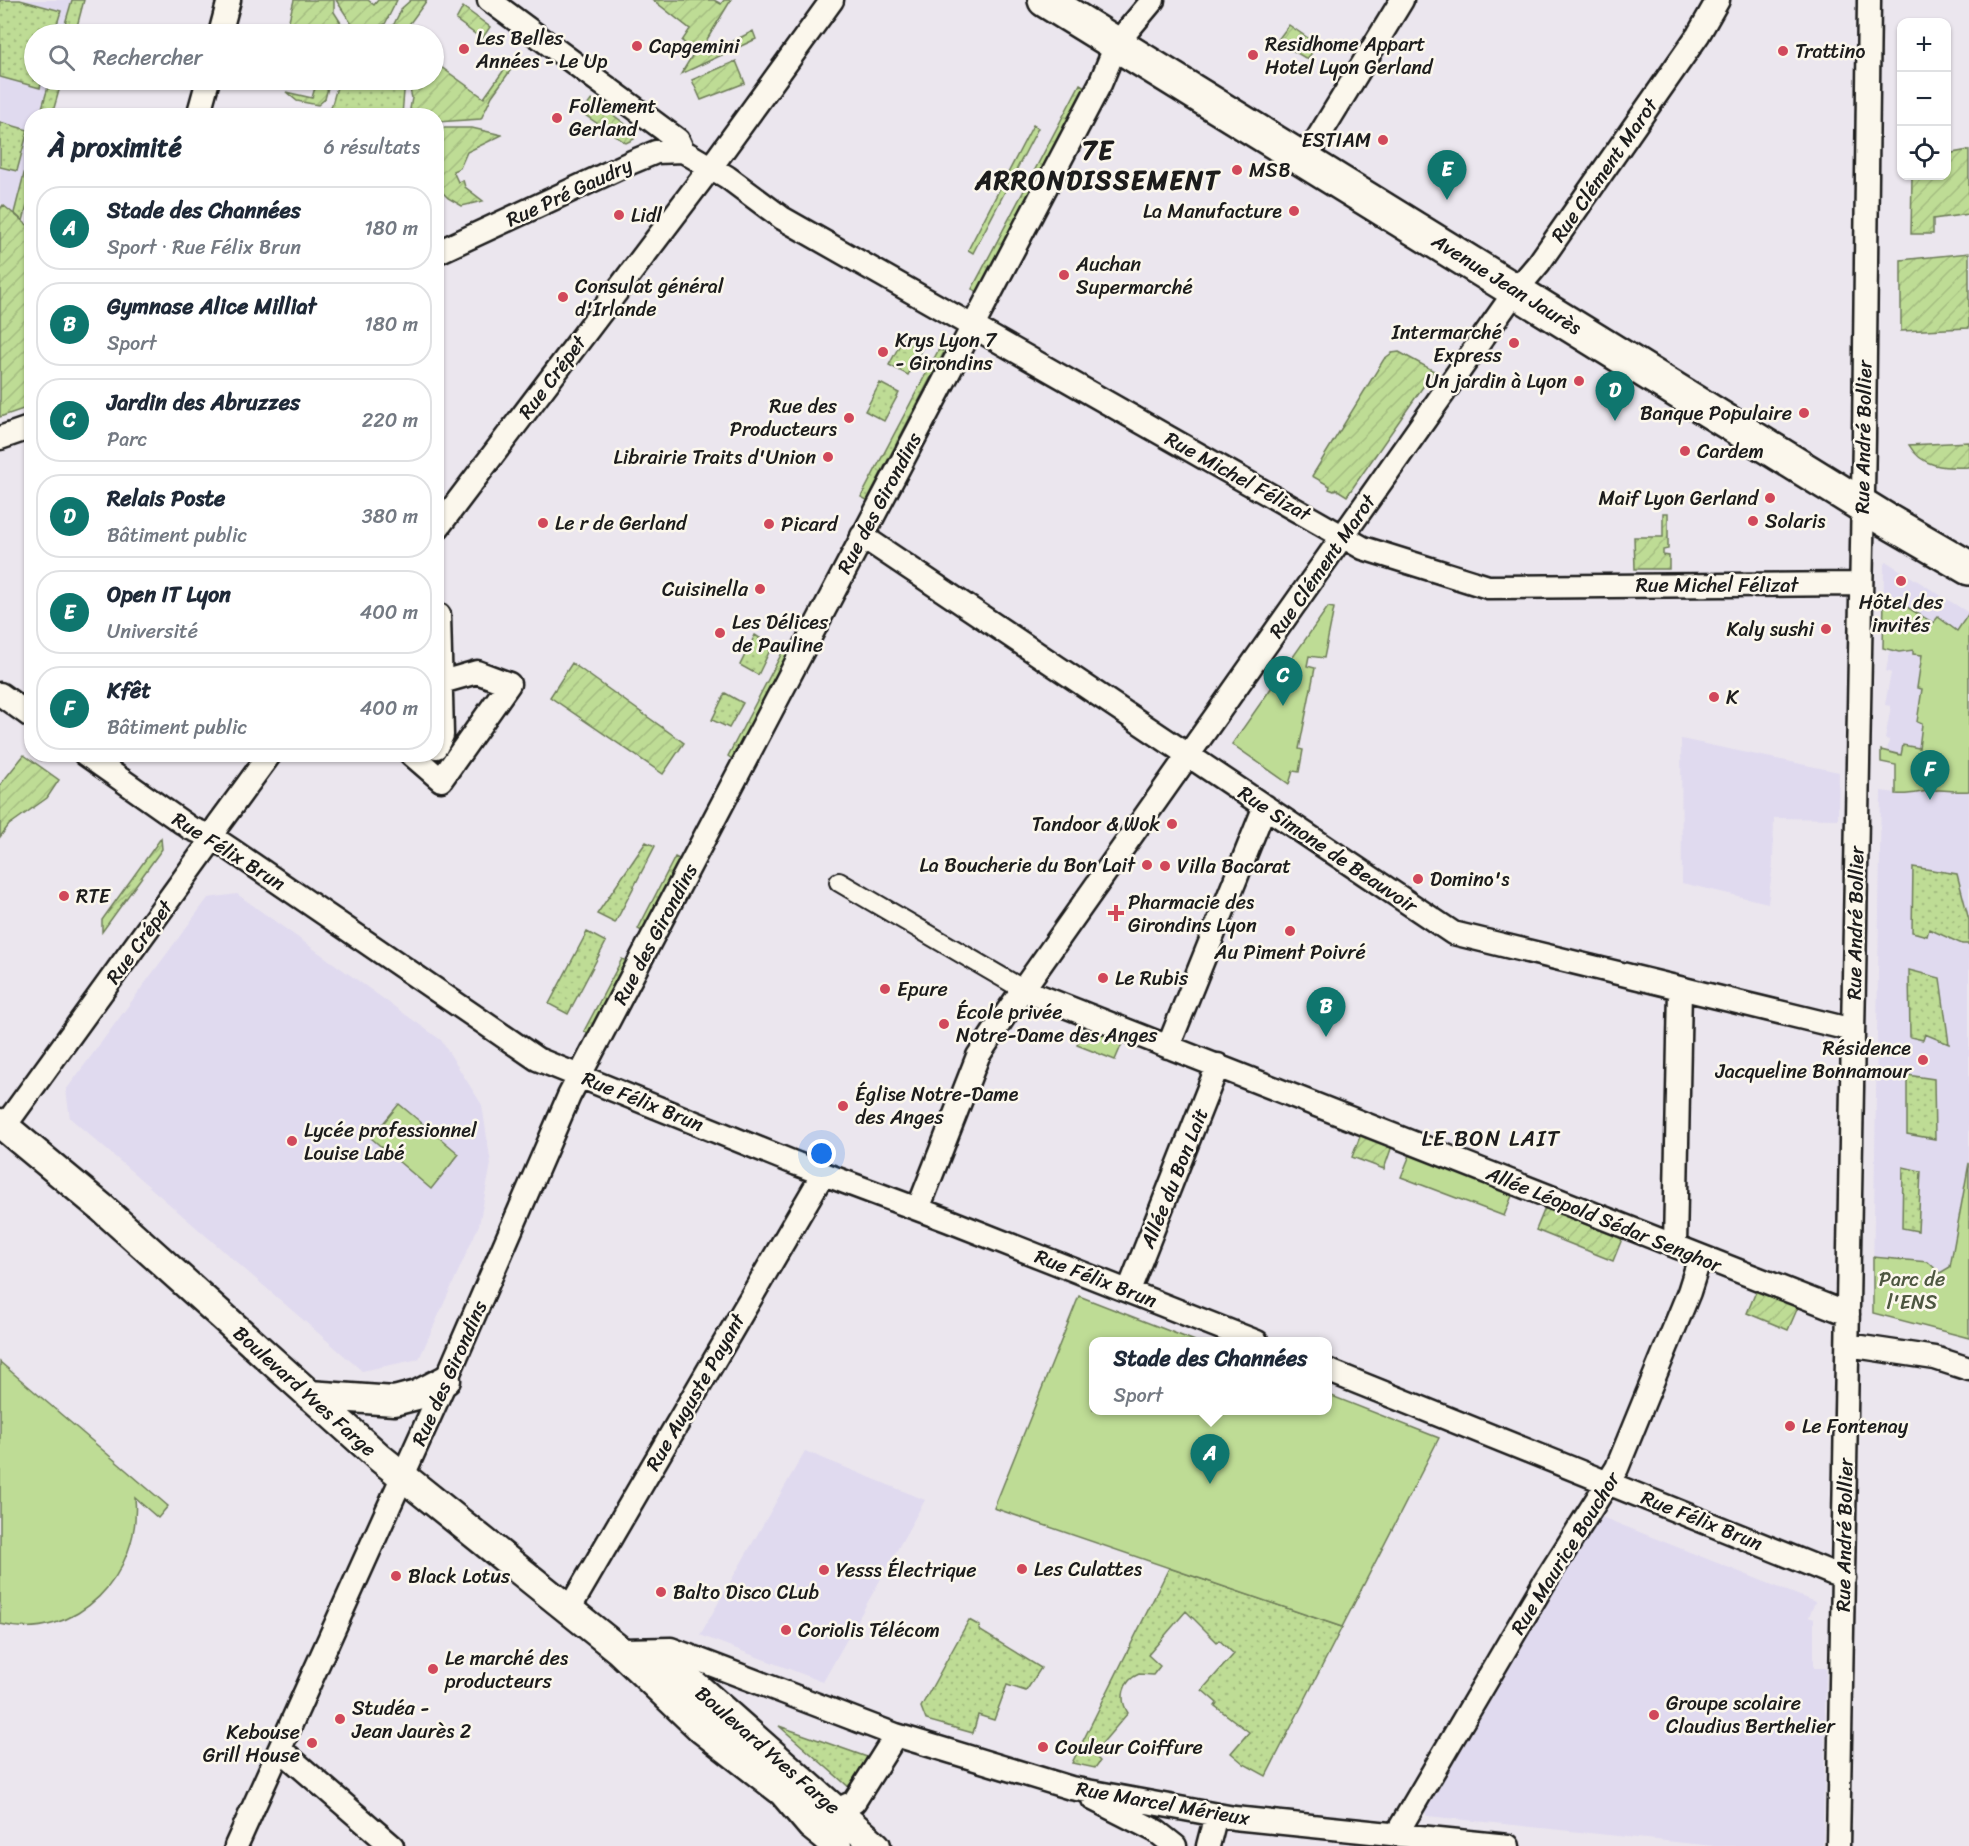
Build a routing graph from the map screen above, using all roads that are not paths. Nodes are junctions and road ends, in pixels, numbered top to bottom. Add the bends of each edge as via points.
1 (230, 0) edge
2 (489, 0) edge
3 (832, 0) edge
4 (1045, 0) edge
5 (1153, 0) edge
6 (1402, 0) edge
7 (1718, 0) edge
8 (1869, 0) edge
9 (223, 24) edge
10 (1117, 43) junction
11 (205, 90) edge
12 (200, 108) edge
13 (682, 151) junction
14 (1305, 159) junction
15 (711, 167) junction
16 (444, 249) edge
17 (1517, 289) junction
18 (972, 326) junction
19 (24, 430) edge
20 (0, 438) edge
21 (1862, 505) junction
22 (444, 519) edge
23 (862, 536) junction
24 (1344, 536) junction
25 (1969, 568) edge
26 (1860, 584) junction
27 (444, 684) edge
28 (0, 694) edge
29 (24, 711) edge
30 (1188, 755) junction
31 (97, 762) edge
32 (264, 762) edge
33 (426, 762) edge
34 (1265, 806) junction
35 (212, 837) junction
36 (839, 882) dead end
37 (1680, 988) junction
38 (1024, 990) junction
39 (1853, 1030) junction
40 (1168, 1047) junction
41 (1218, 1065) junction
42 (581, 1076) junction
43 (2, 1125) edge
44 (823, 1174) junction
45 (918, 1209) junction
46 (1675, 1246) junction
47 (1701, 1257) junction
48 (1129, 1290) junction
49 (1848, 1314) junction
50 (1247, 1337) edge
51 (1848, 1345) junction
52 (1969, 1369) edge
53 (1332, 1372) edge
54 (446, 1380) junction
55 (309, 1395) junction
56 (402, 1477) junction
57 (1609, 1482) junction
58 (1844, 1578) junction
59 (568, 1611) junction
60 (619, 1650) junction
61 (896, 1735) junction
62 (281, 1750) junction
63 (1071, 1788) junction
64 (783, 1792) junction
65 (836, 1810) junction
66 (1216, 1815) junction
67 (1397, 1833) junction
68 (236, 1846) edge
69 (392, 1846) edge
70 (837, 1846) edge
71 (876, 1846) edge
72 (1175, 1846) edge
73 (1208, 1846) edge
74 (1508, 1846) edge
75 (1838, 1846) edge

1 - 9 street
2 - 13 street via 678,140
3 - 15 street
4 - 10 main road, Avenue Jean Jaurès
5 - 10 street, Rue des Girondins
6 - 14 street
7 - 17 street, Rue Clément Marot via 1539,263
8 - 21 street, Rue André Bollier
10 - 14 main road, Avenue Jean Jaurès
10 - 18 street, Rue des Girondins via 1100,84
11 - 12 street
13 - 15 street
13 - 16 street, Rue Pré Gaudry via 656,152
14 - 17 main road, Avenue Jean Jaurès
15 - 18 street, Rue Michel Félizat via 782,218
15 - 22 street, Rue Crépet
17 - 21 main road, Avenue Jean Jaurès
17 - 24 street, Rue Clément Marot
18 - 23 street, Rue des Girondins
18 - 24 street, Rue Michel Félizat
19 - 20 street
21 - 25 main road, Avenue Jean Jaurès
21 - 26 street, Rue André Bollier
23 - 30 street, Rue Simone de Beauvoir
23 - 42 street, Rue des Girondins
24 - 26 street, Rue Michel Félizat via 1364,548 1488,586
24 - 30 street, Rue Clément Marot
26 - 39 street, Rue André Bollier
27 - 33 street via 477,672 508,684 441,780
28 - 29 street
30 - 34 street, Rue Simone de Beauvoir
30 - 38 street, Rue Clément Marot
31 - 35 street, Rue Félix Brun via 190,828
32 - 35 street, Rue Crépet
34 - 37 street, Rue Simone de Beauvoir via 1453,933
34 - 40 street
35 - 42 street, Rue Félix Brun via 537,1059
35 - 43 street, Rue Crépet
36 - 38 street, Allée Léopold Sédar Senghor
37 - 39 street, Rue Simone de Beauvoir
37 - 46 street
38 - 40 street, Allée Léopold Sédar Senghor
38 - 45 street, Rue Clément Marot via 978,1056
39 - 49 street, Rue André Bollier
40 - 41 street, Allée Léopold Sédar Senghor
41 - 46 street, Allée Léopold Sédar Senghor
41 - 48 street, Allée du Bon Lait
42 - 44 street, Rue Félix Brun
42 - 54 street, Rue des Girondins
43 - 55 street, Boulevard Yves Farge via 101,1207
44 - 45 street, Rue Félix Brun
44 - 59 street, Rue Auguste Payant
45 - 48 street, Rue Félix Brun
46 - 47 street, Allée Léopold Sédar Senghor
47 - 49 street, Allée Léopold Sédar Senghor
47 - 57 street, Rue Maurice Bouchor via 1646,1400
48 - 50 street, Rue Félix Brun
49 - 51 street, Rue André Bollier
51 - 52 street via 1935,1358
51 - 58 street, Rue André Bollier
53 - 57 street, Rue Félix Brun
54 - 55 street via 417,1395 394,1401
54 - 56 street, Rue des Girondins
55 - 56 street, Boulevard Yves Farge
56 - 59 street, Boulevard Yves Farge
56 - 62 street, Rue des Girondins
57 - 58 street, Rue Félix Brun
57 - 67 street, Rue Maurice Bouchor via 1544,1583
58 - 75 street, Rue André Bollier
59 - 60 street, Boulevard Yves Farge
60 - 61 street, Rue Marcel Mérieux via 670,1649
60 - 64 street, Boulevard Yves Farge via 703,1730
60 - 65 street, Boulevard Yves Farge via 692,1682
61 - 63 street, Rue Marcel Mérieux
61 - 65 street via 854,1802
62 - 68 street, Rue des Girondins
62 - 69 street
63 - 66 street, Rue Marcel Mérieux
63 - 72 street via 1156,1831
64 - 65 street
64 - 70 street, Boulevard Yves Farge
65 - 71 street, Boulevard Yves Farge
66 - 67 street, Rue Marcel Mérieux
66 - 73 street
67 - 74 street, Rue Marcel Mérieux

